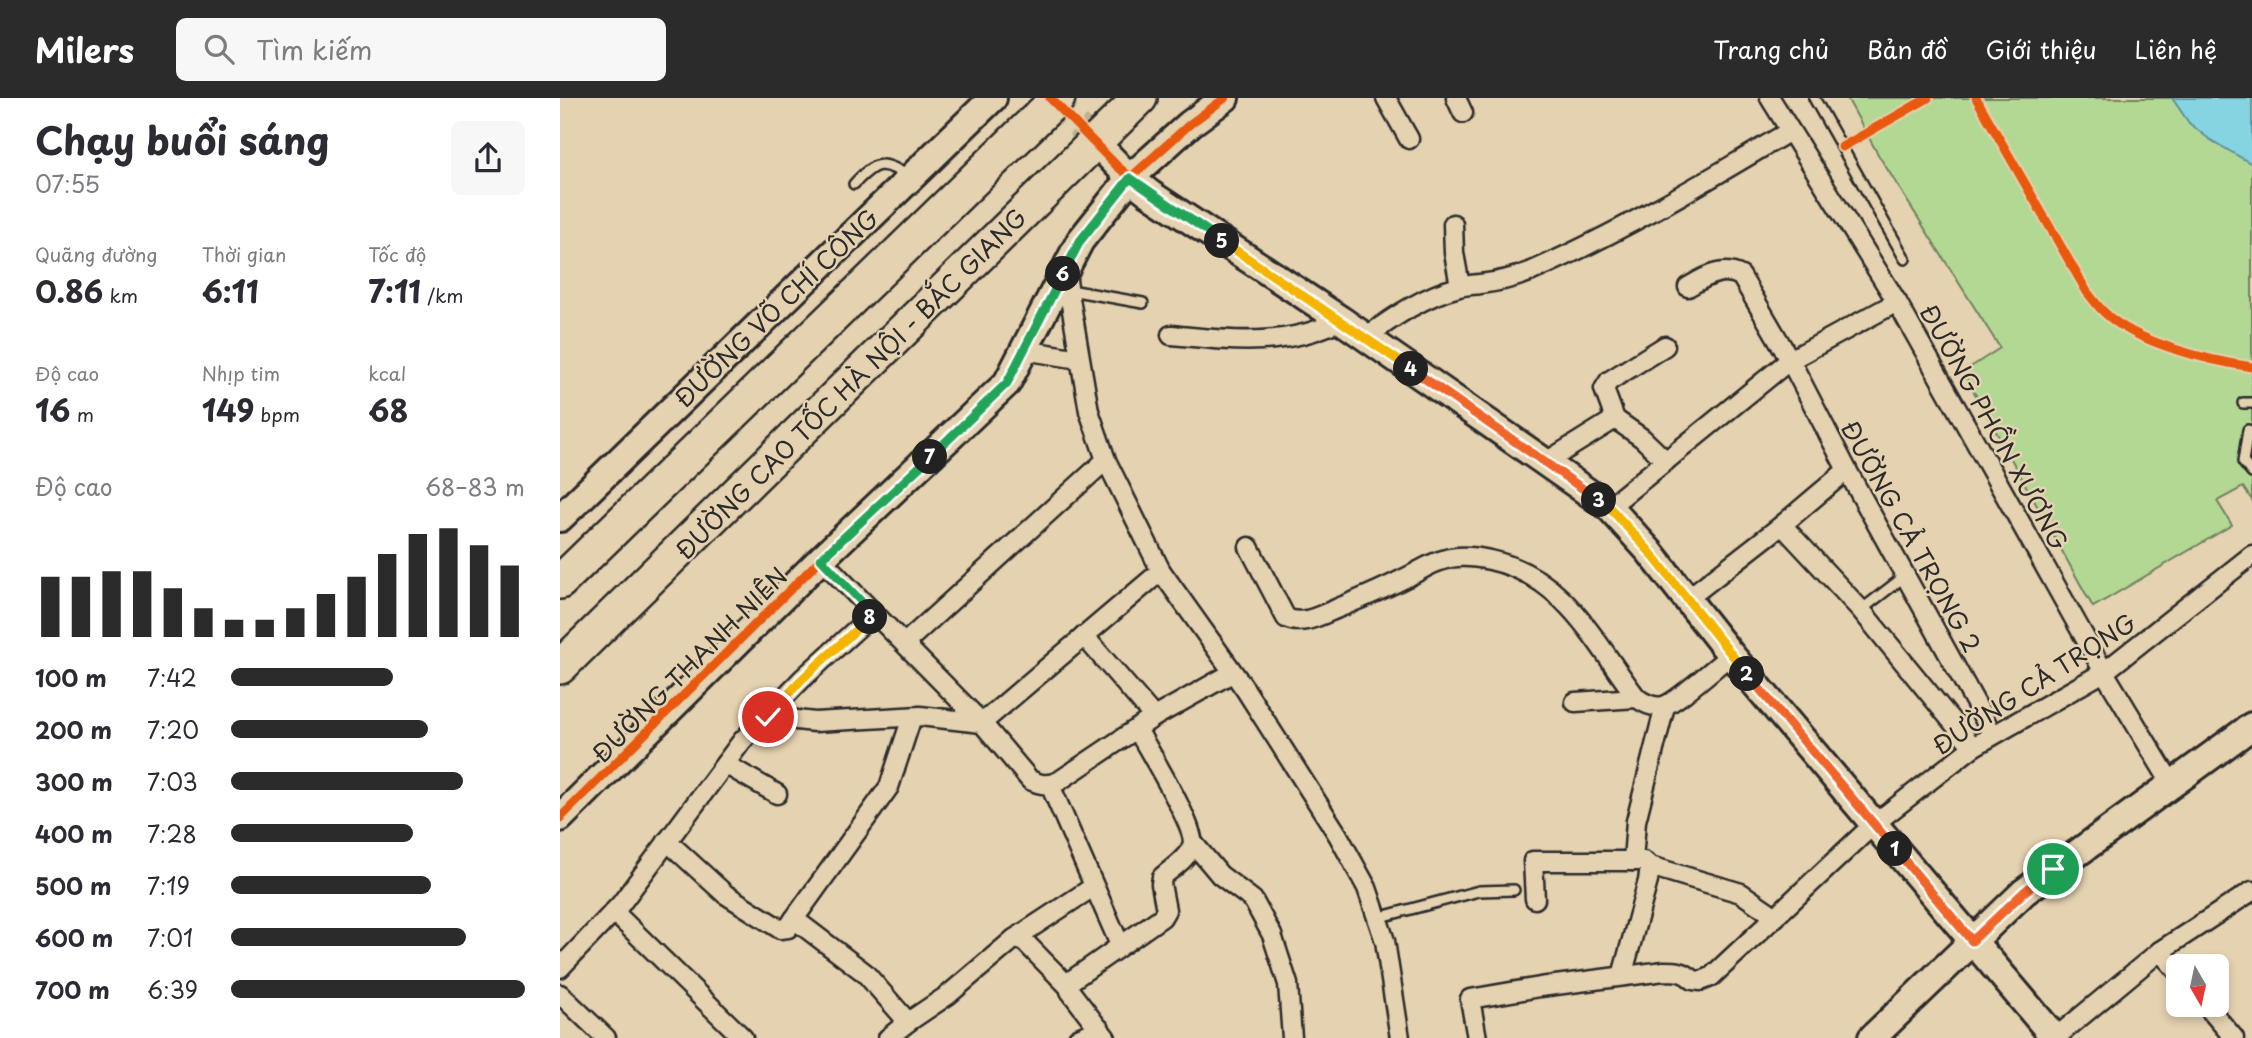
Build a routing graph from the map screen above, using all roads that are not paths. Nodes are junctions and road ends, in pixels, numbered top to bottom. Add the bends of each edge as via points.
1 (993, 98) edge
2 (1058, 98) edge
3 (1140, 98) edge
4 (1225, 98) edge
5 (1386, 98) edge
6 (1770, 98) edge
7 (1814, 98) edge
8 (1790, 131) junction
9 (1409, 139) dead end
10 (1102, 149) tunnel mouth
11 (909, 177) junction
12 (1130, 178) junction
13 (854, 184) dead end
14 (1453, 224) dead end
15 (1905, 259) dead end
16 (1068, 280) junction
17 (1460, 286) junction
18 (1689, 287) dead end
19 (1897, 302) junction
20 (1143, 303) dead end
21 (1341, 320) junction
22 (1171, 335) dead end
23 (1366, 337) junction
24 (1665, 346) dead end
25 (1024, 350) junction
26 (1079, 359) junction
27 (1790, 360) junction
28 (1615, 419) junction
29 (2248, 430) dead end
30 (1105, 460) junction
31 (1666, 460) junction
32 (1546, 462) junction
33 (1847, 470) junction
34 (2252, 473) edge
35 (1609, 507) junction
36 (560, 518) edge
37 (1782, 525) junction
38 (1250, 547) dead end
39 (2252, 555) edge
40 (821, 559) junction
41 (1161, 571) junction
42 (1905, 576) junction
43 (560, 582) edge
44 (1687, 599) junction
45 (1861, 610) junction
46 (873, 614) junction
47 (1084, 636) junction
48 (905, 643) junction
49 (1731, 655) junction
50 (560, 667) edge
51 (2104, 672) junction
52 (1232, 673) junction
53 (1637, 698) junction
54 (1575, 702) dead end
55 (1665, 706) junction
56 (768, 717) junction
57 (912, 717) junction
58 (1154, 717) junction
59 (982, 723) junction
60 (2252, 726) edge
61 (1137, 729) junction
62 (1993, 735) junction
63 (1973, 747) junction
64 (725, 764) junction
65 (2171, 783) junction
66 (1049, 785) junction
67 (777, 794) dead end
68 (560, 818) edge
69 (1874, 824) junction
70 (667, 841) junction
71 (1194, 844) junction
72 (1642, 864) junction
73 (1093, 887) junction
74 (1514, 890) dead end
75 (2252, 891) edge
76 (1535, 899) dead end
77 (614, 912) junction
78 (1776, 917) junction
79 (1377, 918) junction
80 (794, 919) junction
81 (1014, 939) junction
82 (1972, 941) junction
83 (1120, 945) junction
84 (2160, 951) junction
85 (2166, 958) edge
86 (560, 968) edge
87 (1622, 976) junction
88 (1068, 986) junction
89 (560, 995) edge
90 (2216, 1017) edge
91 (908, 1021) junction
92 (1103, 1033) edge
93 (606, 1038) edge
94 (743, 1038) edge
95 (888, 1038) edge
96 (1078, 1038) edge
97 (1292, 1038) edge
98 (1400, 1038) edge
99 (1477, 1038) edge
100 (1872, 1038) edge
101 (2055, 1038) edge
102 (2234, 1038) edge

1 - 11 street, ĐƯỜNG VÕ CHÍ CÔNG
2 - 43 highway
3 - 50 highway, ĐƯỜNG CAO TỐC HÀ NỘI - BẮC GIANG
4 - 12 street, ĐƯỜNG THANH NIÊN
5 - 9 street
6 - 8 street, ĐƯỜNG PHỒN XƯƠNG
7 - 15 lane
8 - 17 street via 1669,202 1529,272
8 - 19 street, ĐƯỜNG PHỒN XƯƠNG
10 - 12 street
11 - 13 lane via 886,164 877,165
11 - 36 street, ĐƯỜNG VÕ CHÍ CÔNG
12 - 16 street, ĐƯỜNG THANH NIÊN via 1080,241
12 - 21 street
14 - 17 street
16 - 20 lane
16 - 25 street, ĐƯỜNG THANH NIÊN
16 - 26 street
17 - 23 street via 1414,304
18 - 27 street, ĐƯỜNG CẢ TRỌNG 2 via 1721,272 1741,276
19 - 27 street
19 - 51 street, ĐƯỜNG PHỒN XƯƠNG
21 - 22 street via 1319,331 1259,342
21 - 23 street
23 - 32 street
24 - 28 street via 1609,381 1605,390
25 - 26 street
25 - 40 street, ĐƯỜNG THANH NIÊN via 1007,383 982,409
26 - 30 street
27 - 31 street
27 - 33 street, ĐƯỜNG CẢ TRỌNG 2
28 - 31 street
28 - 32 street
29 - 34 lane via 2243,461
30 - 41 street
30 - 48 street
31 - 35 street
32 - 35 street
33 - 37 street
33 - 42 street, ĐƯỜNG CẢ TRỌNG 2
35 - 44 street
37 - 44 street
37 - 45 street
38 - 53 street via 1286,618 1294,622 1380,591 1443,559 1475,557 1529,573 1545,583 1587,628
39 - 51 street, ĐƯỜNG CẢ TRỌNG
40 - 46 street
40 - 68 street, ĐƯỜNG THANH NIÊN
41 - 47 street
41 - 52 street
42 - 45 lane
42 - 62 street, ĐƯỜNG CẢ TRỌNG 2
44 - 49 street
45 - 63 street
46 - 48 street
46 - 56 street
47 - 58 street
47 - 59 street
48 - 59 street
49 - 55 street
49 - 69 street
51 - 62 street, ĐƯỜNG CẢ TRỌNG
51 - 65 street, ĐƯỜNG PHỒN XƯƠNG
52 - 58 street
52 - 79 street via 1338,835 1367,888
53 - 54 street
53 - 55 street via 1644,704
55 - 72 street via 1636,821
56 - 57 street via 815,722
56 - 64 street
57 - 59 street
57 - 80 street via 889,787
58 - 61 street
59 - 66 street via 1030,780
60 - 65 street
61 - 66 street
61 - 71 street via 1177,800
62 - 63 street, ĐƯỜNG CẢ TRỌNG
63 - 69 street, ĐƯỜNG CẢ TRỌNG
64 - 67 street
64 - 70 street
65 - 82 street via 2024,892
66 - 73 street
69 - 78 street, ĐƯỜNG CẢ TRỌNG
69 - 82 street
70 - 77 street
70 - 80 street via 725,894 776,927 788,928
71 - 83 street via 1162,877 1166,910 1161,917
71 - 97 street via 1220,875 1253,900 1272,935 1288,984
72 - 76 street via 1534,861
72 - 78 street via 1741,892
72 - 87 street
73 - 81 street
73 - 83 street
74 - 79 lane via 1479,891
75 - 84 street
77 - 86 street
77 - 94 street
78 - 87 street, ĐƯỜNG CẢ TRỌNG via 1723,968 1701,981 1678,971
79 - 98 street via 1385,941
80 - 91 street via 865,973
81 - 88 street via 1023,940
81 - 91 street via 948,995
82 - 100 street
82 - 101 street
83 - 88 street
84 - 85 street
84 - 101 street
87 - 99 street via 1470,999
88 - 92 street
89 - 93 street
90 - 102 street
91 - 95 street
92 - 96 street

